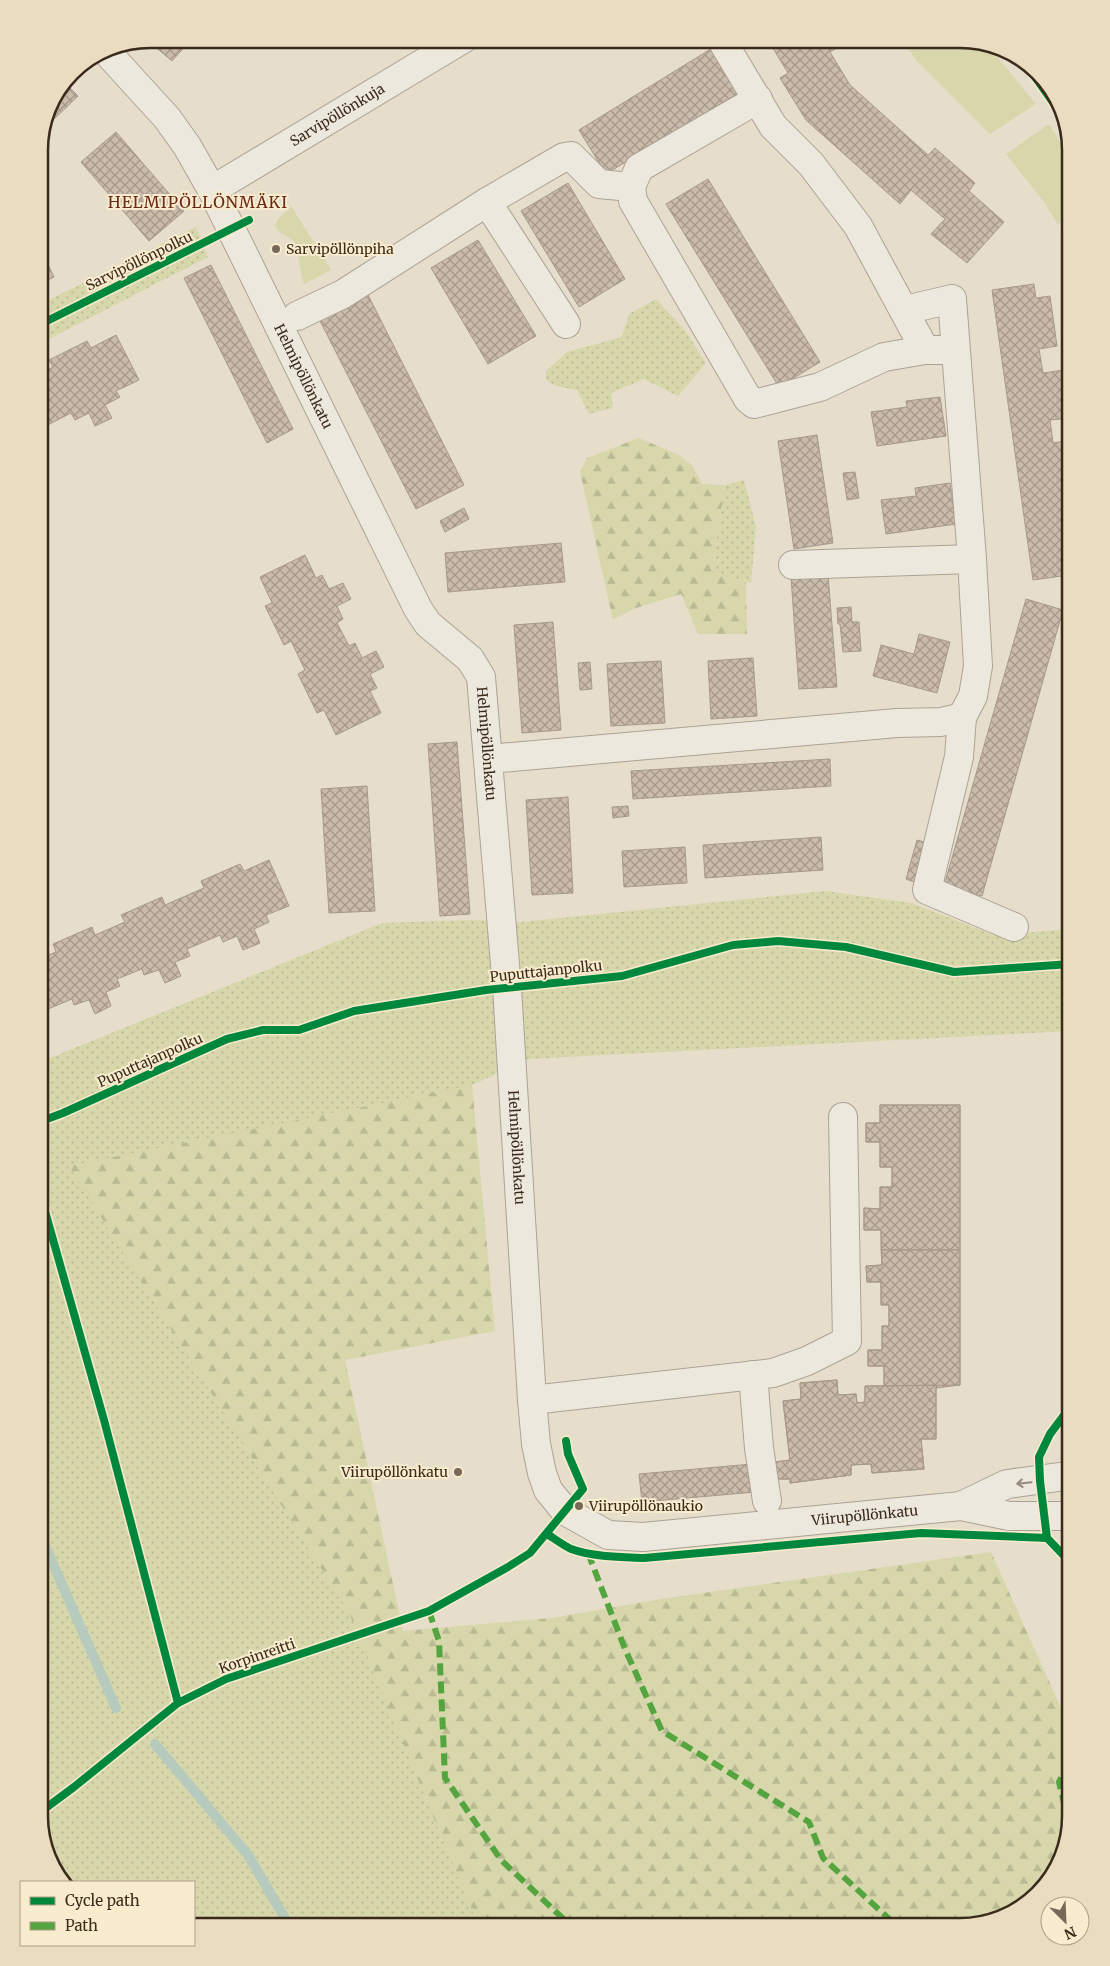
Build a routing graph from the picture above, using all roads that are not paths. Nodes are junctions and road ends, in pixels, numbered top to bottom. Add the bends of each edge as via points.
1 (448, 48) edge
2 (727, 48) edge
3 (110, 55) edge
4 (758, 99) junction
5 (631, 187) junction
6 (212, 190) junction
7 (487, 202) junction
8 (905, 310) junction
9 (297, 316) dead end
10 (566, 324) dead end
11 (925, 350) junction
12 (957, 351) junction
13 (972, 559) junction
14 (793, 565) dead end
15 (962, 717) junction
16 (489, 759) junction
17 (1014, 927) dead end
18 (843, 1117) dead end
19 (754, 1375) junction
20 (532, 1400) junction
21 (1062, 1477) edge
22 (767, 1501) dead end
23 (961, 1506) junction
24 (565, 1511) joint
25 (1062, 1516) edge

1 - 6 street, Sarvipöllönkuja
2 - 4 street
3 - 6 street, Helmipöllönkatu via 167,118
4 - 5 street via 640,168
4 - 8 street via 774,126 811,164 858,226
5 - 7 street via 599,184 571,156
5 - 11 street via 633,201 754,404 820,387 884,357
6 - 16 street, Helmipöllönkatu via 418,609 428,624 470,658 481,677
7 - 9 street via 343,294
7 - 10 street
8 - 11 street
8 - 12 street via 952,299
11 - 12 street
12 - 13 street
13 - 14 street
13 - 15 street via 978,666 973,696
15 - 16 street via 941,722 897,723
15 - 17 street via 959,757 927,890
16 - 20 street, Helmipöllönkatu via 507,988
18 - 19 street via 847,1341 808,1361 773,1373
19 - 20 street
19 - 22 street via 759,1448
20 - 24 street, Helmipöllönkatu via 542,1473 548,1490
21 -> 23 street, Viirupöllönkatu via 1007,1484
23 - 24 street, Viirupöllönkatu via 643,1537 608,1535
23 - 25 street, Viirupöllönkatu via 1009,1516

